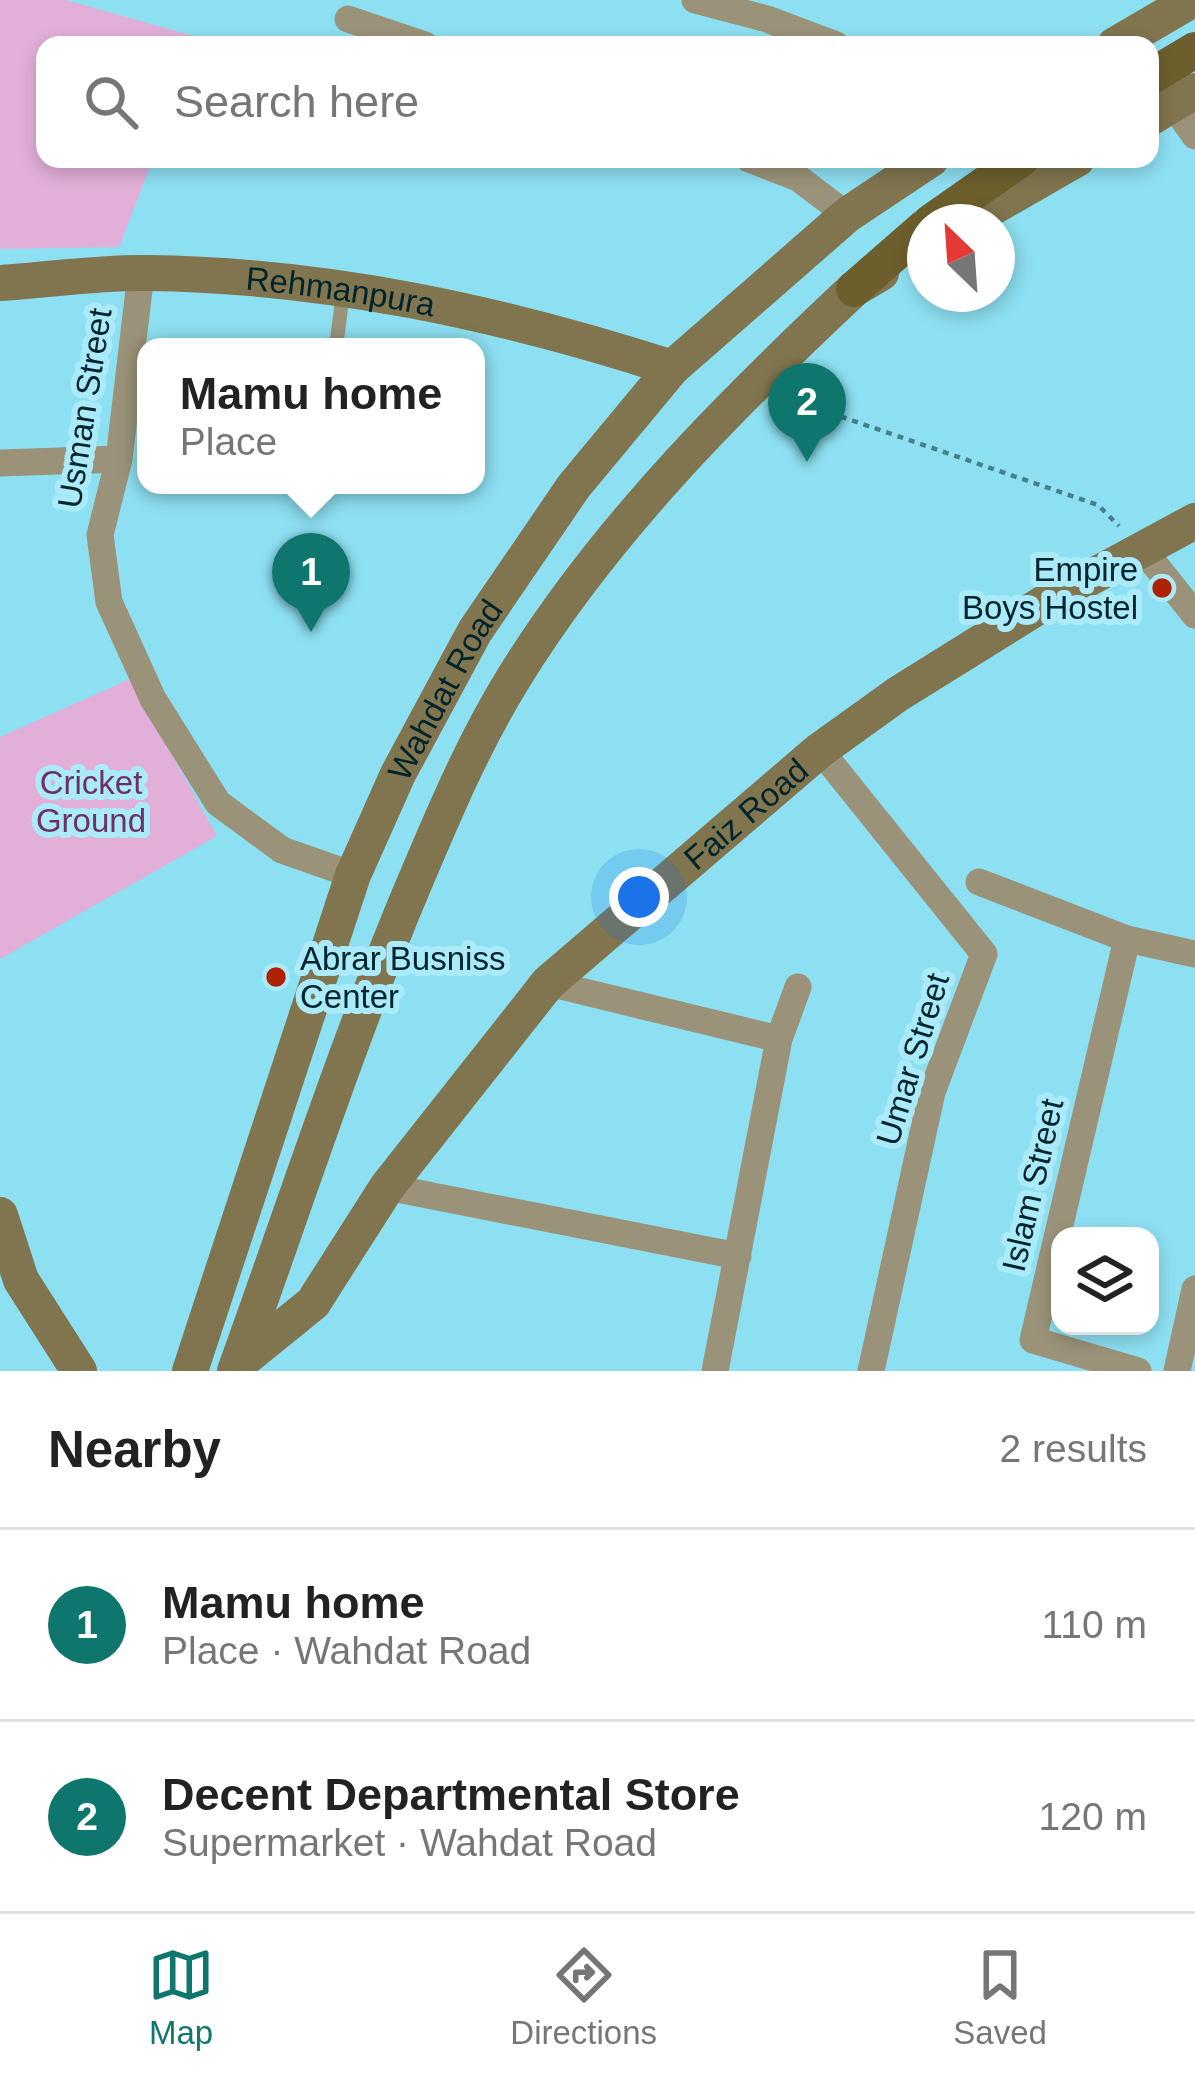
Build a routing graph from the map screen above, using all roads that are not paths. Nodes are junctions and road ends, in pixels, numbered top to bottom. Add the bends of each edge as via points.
1 (695, 0) edge
2 (1192, 0) edge
3 (348, 20) dead end
4 (397, 36) edge
5 (812, 36) edge
6 (1130, 36) edge
7 (1195, 50) edge
8 (1167, 98) edge
9 (1195, 136) edge
10 (772, 168) edge
11 (917, 168) edge
12 (1008, 168) edge
13 (1061, 168) edge
14 (958, 204) edge
15 (998, 204) edge
16 (848, 214) junction
17 (907, 243) edge
18 (907, 258) edge
19 (141, 273) junction
20 (0, 283) edge
21 (344, 287) junction
22 (854, 289) junction
23 (337, 338) edge
24 (672, 368) junction
25 (119, 459) junction
26 (0, 463) edge
27 (1195, 520) edge
28 (1141, 547) junction
29 (1195, 615) edge
30 (820, 750) junction
31 (353, 875) junction
32 (979, 882) dead end
33 (1126, 939) junction
34 (1195, 954) edge
35 (548, 983) junction
36 (798, 987) dead end
37 (779, 1039) junction
38 (388, 1187) junction
39 (0, 1215) edge
40 (739, 1256) junction
41 (1195, 1289) edge
42 (193, 1363) edge
43 (241, 1369) edge
44 (79, 1371) edge
45 (715, 1371) edge
46 (871, 1371) edge
47 (1138, 1371) edge
48 (1177, 1371) edge

1 - 5 street
2 - 6 main road
3 - 4 street
7 - 8 main road
8 - 9 street
10 - 16 street
11 - 16 main road, Wahdat Road
12 - 14 main road
13 - 15 main road
16 - 24 main road, Wahdat Road
17 - 22 main road
18 - 22 main road, Wahdat Road
19 - 20 main road, Rehmanpura
19 - 21 main road, Rehmanpura
19 - 25 street, Usman Street
21 - 23 lane
21 - 24 main road, Rehmanpura via 419,299
22 - 43 main road, Wahdat Road via 697,440 568,597 513,679 460,774 375,976
24 - 31 main road, Wahdat Road via 574,486 475,631
25 - 26 street
25 - 31 street, Usman Street via 100,535 109,602 153,699 218,802 282,850
27 - 28 main road, Faiz Road
28 - 29 street
28 - 30 main road, Faiz Road
30 - 35 main road, Faiz Road
30 - 46 street, Umar Street via 984,953 932,1093
31 - 42 main road, Wahdat Road
32 - 33 street
33 - 34 street
33 - 47 street, Islam Street via 1033,1340
35 - 37 street
35 - 38 main road, Faiz Road
36 - 37 street
37 - 40 street
38 - 40 street
38 - 43 main road, Faiz Road via 313,1303
39 - 44 main road via 21,1280
40 - 45 street
41 - 48 street
42 - 43 main road

